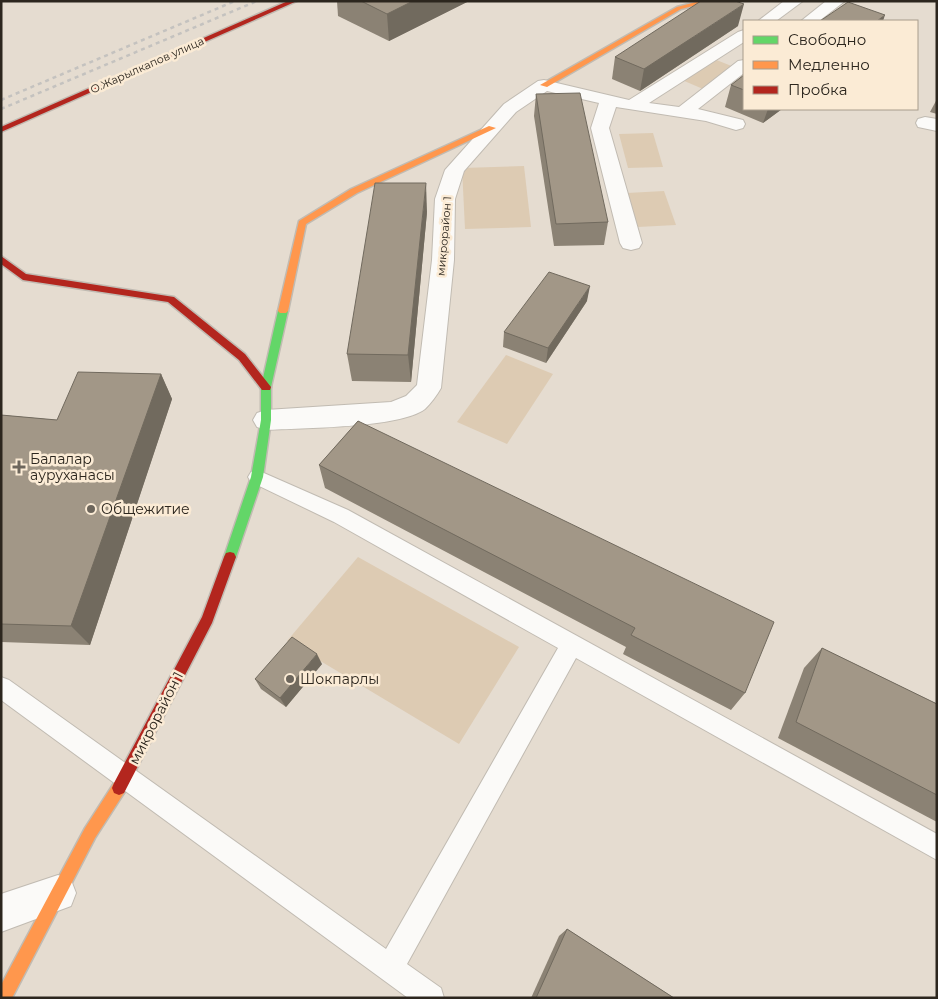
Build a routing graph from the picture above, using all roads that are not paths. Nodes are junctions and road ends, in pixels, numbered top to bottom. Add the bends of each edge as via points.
1 (294, 1) edge
2 (709, 1) edge
3 (795, 1) edge
4 (837, 1) edge
5 (767, 20) edge
6 (810, 20) edge
7 (743, 36) edge
8 (743, 66) edge
9 (544, 85) junction
10 (610, 100) junction
11 (632, 106) junction
12 (683, 112) junction
13 (736, 124) dead end
14 (492, 128) junction
15 (1, 130) edge
16 (631, 243) dead end
17 (1, 259) edge
18 (266, 387) junction
19 (266, 420) junction
20 (257, 478) junction
21 (572, 644) junction
22 (1, 687) edge
23 (127, 776) junction
24 (937, 848) edge
25 (58, 893) junction
26 (1, 913) edge
27 (390, 968) junction
28 (3, 998) edge
29 (430, 998) edge

1 - 15 street, О.Жарылкапов улица
2 - 9 street via 678,8
3 - 5 street
4 - 6 street
7 - 11 street
8 - 12 street
9 - 10 street
9 - 14 street, микрорайон 1 via 510,108
10 - 11 street
10 - 16 street via 600,128
11 - 12 street
12 - 13 street
14 - 18 street, микрорайон 1 via 354,191 302,223
14 - 19 street, микрорайон 1 via 455,170 445,198 429,388 415,403 394,412
17 - 18 street via 22,277 171,299 242,357
18 - 19 street, микрорайон 1
19 - 20 street, микрорайон 1
20 - 21 lane via 341,516
20 - 23 street, микрорайон 1 via 208,619
21 - 24 lane
21 - 27 lane
22 - 23 lane
23 - 25 street, микрорайон 1 via 90,832
23 - 27 lane
25 - 26 street
25 - 28 street, микрорайон 1
27 - 29 lane

